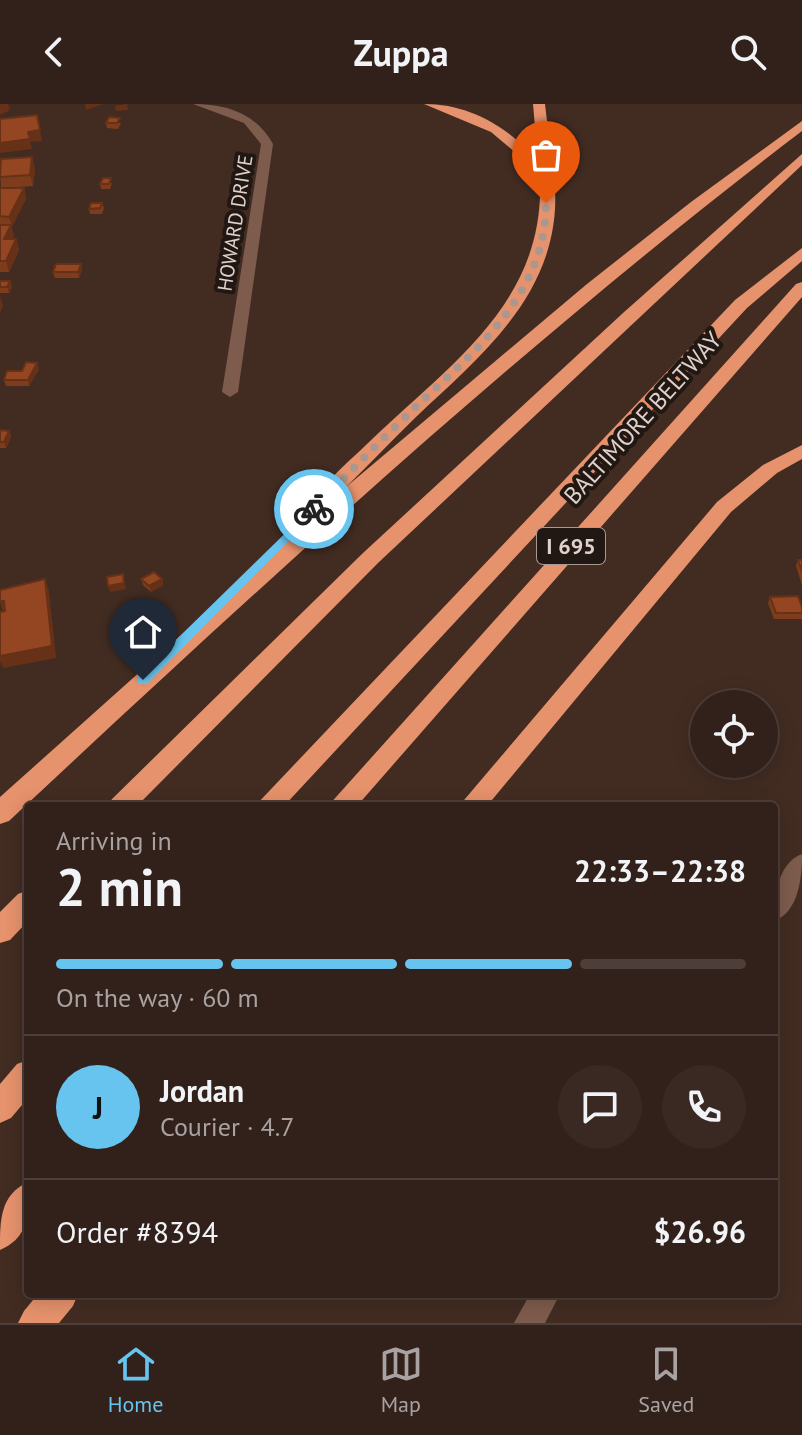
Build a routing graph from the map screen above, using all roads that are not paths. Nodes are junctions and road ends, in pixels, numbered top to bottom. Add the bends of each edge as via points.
1 (198, 104) edge
2 (430, 104) edge
3 (539, 104) edge
4 (802, 125) edge
5 (802, 158) edge
6 (546, 182) junction
7 (802, 253) edge
8 (802, 287) edge
9 (230, 392) dead end
10 (802, 451) edge
11 (121, 702) junction
12 (125, 802) edge
13 (272, 802) edge
14 (345, 802) edge
15 (475, 802) edge
16 (0, 813) edge
17 (802, 864) edge
18 (778, 904) edge
19 (24, 906) edge
20 (0, 931) edge
21 (24, 1080) edge
22 (0, 1107) edge
23 (24, 1203) edge
24 (0, 1233) edge
25 (58, 1298) edge
26 (544, 1298) edge
27 (36, 1323) edge
28 (529, 1323) edge

1 - 9 street, HOWARD DRIVE via 244,118 262,131 267,144
2 - 6 highway via 504,134 525,150
3 - 6 highway
4 - 11 highway via 615,267 427,425
5 - 12 highway via 487,447
6 - 11 highway via 539,258 510,312
7 - 13 highway via 741,304
8 - 14 highway, BALTIMORE BELTWAY / I 695
10 - 15 highway via 770,469 724,507
11 - 16 highway
17 - 18 street
19 - 20 highway
21 - 22 highway
23 - 24 highway
25 - 27 highway
26 - 28 street

